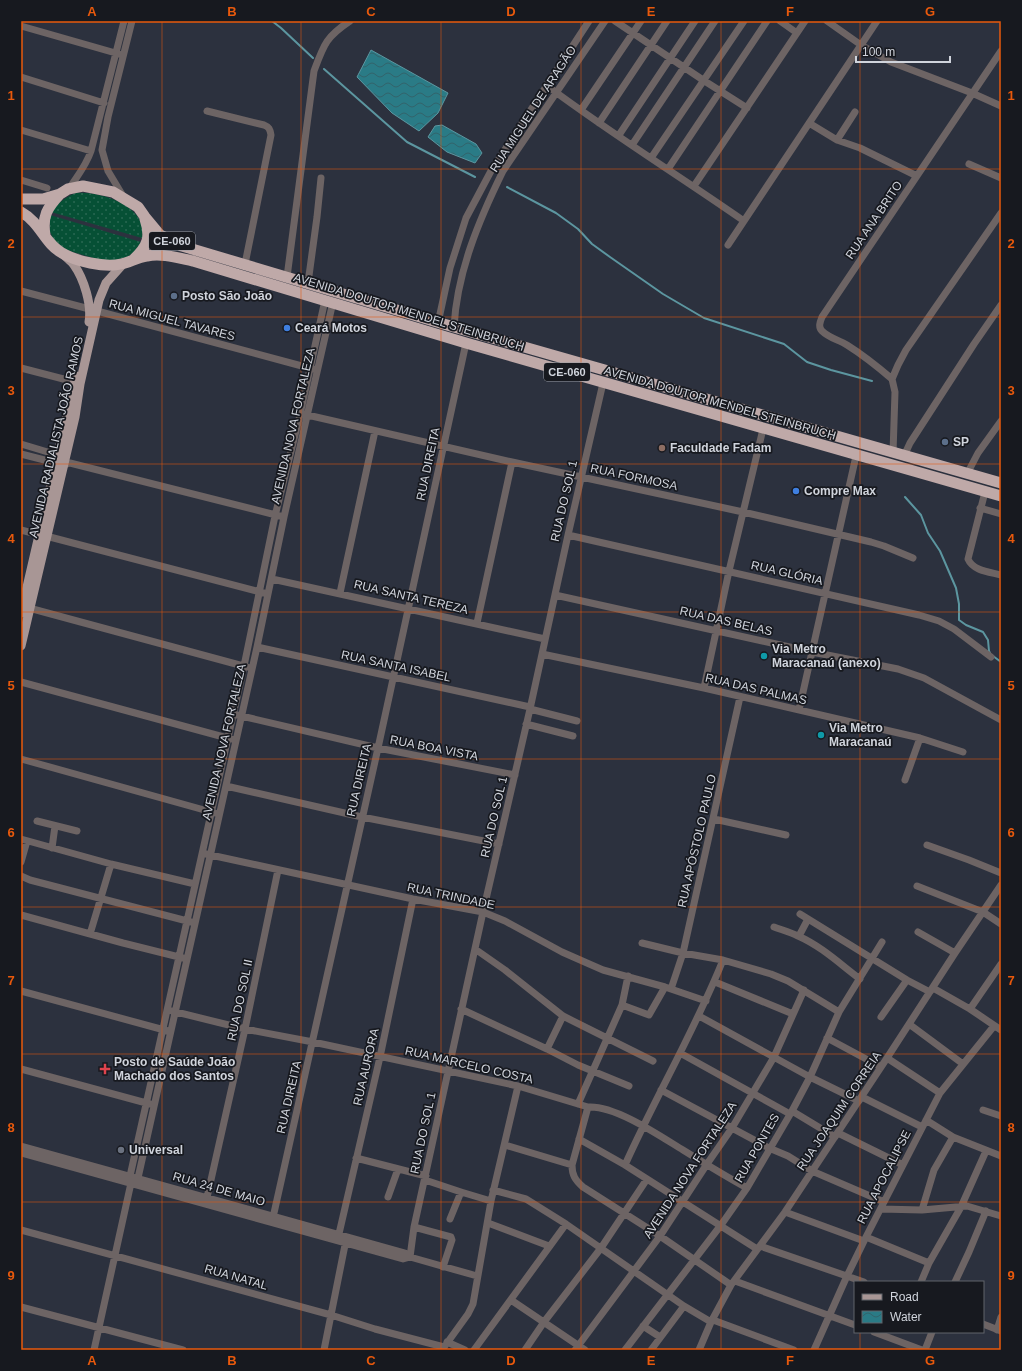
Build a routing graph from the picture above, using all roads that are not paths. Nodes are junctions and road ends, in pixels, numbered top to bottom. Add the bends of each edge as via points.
1 (124, 21) edge
2 (132, 21) edge
3 (350, 21) edge
4 (589, 21) edge
5 (605, 21) edge
6 (615, 21) edge
7 (641, 21) edge
8 (667, 21) edge
9 (695, 21) edge
10 (715, 21) edge
11 (744, 21) edge
12 (767, 21) edge
13 (780, 21) edge
14 (805, 21) edge
15 (826, 21) edge
16 (877, 21) edge
17 (21, 26) edge
18 (633, 32) junction
19 (798, 33) junction
20 (651, 44) junction
21 (861, 45) junction
22 (1001, 51) edge
23 (116, 54) junction
24 (123, 56) junction
25 (671, 58) junction
26 (684, 67) junction
27 (21, 77) edge
28 (703, 80) junction
29 (546, 85) junction
30 (721, 91) junction
31 (556, 92) junction
32 (972, 93) junction
33 (104, 103) junction
34 (1001, 106) edge
35 (747, 108) junction
36 (582, 110) junction
37 (207, 111) dead end
38 (855, 112) dead end
39 (599, 123) junction
40 (809, 123) junction
41 (21, 130) edge
42 (619, 135) junction
43 (837, 140) junction
44 (632, 145) junction
45 (91, 151) junction
46 (650, 158) junction
47 (969, 164) dead end
48 (494, 166) junction
49 (668, 169) junction
50 (503, 171) junction
51 (917, 176) junction
52 (321, 178) dead end
53 (1001, 178) edge
54 (21, 180) edge
55 (694, 186) junction
56 (47, 188) dead end
57 (64, 192) junction
58 (21, 198) edge
59 (124, 198) junction
60 (21, 212) edge
61 (1001, 213) edge
62 (145, 217) junction
63 (744, 221) junction
64 (45, 235) junction
65 (728, 245) dead end
66 (63, 254) junction
67 (128, 262) junction
68 (245, 264) junction
69 (287, 277) junction
70 (308, 283) junction
71 (21, 292) edge
72 (329, 301) junction
73 (1001, 306) edge
74 (93, 310) junction
75 (438, 323) junction
76 (454, 327) junction
77 (466, 343) junction
78 (21, 368) edge
79 (313, 369) junction
80 (892, 379) junction
81 (75, 382) junction
82 (603, 383) junction
83 (303, 414) junction
84 (1001, 421) edge
85 (763, 429) junction
86 (376, 431) junction
87 (23, 444) edge
88 (443, 446) junction
89 (22, 454) edge
90 (899, 455) junction
91 (856, 456) junction
92 (62, 460) junction
93 (512, 462) junction
94 (967, 474) junction
95 (581, 477) junction
96 (1001, 483) edge
97 (985, 492) junction
98 (1001, 496) edge
99 (980, 508) junction
100 (743, 512) junction
101 (1001, 514) edge
102 (276, 516) junction
103 (284, 517) junction
104 (21, 530) edge
105 (838, 534) junction
106 (568, 535) junction
107 (43, 536) junction
108 (914, 558) dead end
109 (729, 571) junction
110 (1001, 575) edge
111 (272, 579) junction
112 (260, 592) junction
113 (340, 593) junction
114 (825, 593) junction
115 (268, 594) junction
116 (555, 595) junction
117 (23, 608) edge
118 (408, 608) junction
119 (477, 623) junction
120 (717, 630) junction
121 (545, 639) junction
122 (21, 646) edge
123 (257, 647) junction
124 (812, 652) junction
125 (542, 654) junction
126 (991, 657) dead end
127 (244, 666) junction
128 (252, 668) junction
129 (393, 677) junction
130 (21, 682) edge
131 (704, 688) junction
132 (740, 697) junction
133 (530, 708) junction
134 (799, 710) junction
135 (233, 714) junction
136 (241, 716) junction
137 (577, 720) dead end
138 (1001, 720) edge
139 (526, 724) junction
140 (573, 736) dead end
141 (228, 738) junction
142 (920, 738) junction
143 (236, 740) junction
144 (378, 748) junction
145 (963, 752) dead end
146 (21, 759) edge
147 (515, 775) junction
148 (905, 780) dead end
149 (226, 786) junction
150 (211, 812) junction
151 (219, 814) junction
152 (362, 817) junction
153 (714, 819) junction
154 (37, 821) dead end
155 (55, 826) junction
156 (77, 831) dead end
157 (786, 835) dead end
158 (24, 840) edge
159 (498, 844) junction
160 (927, 845) dead end
161 (52, 848) junction
162 (202, 853) junction
163 (210, 855) junction
164 (21, 862) edge
165 (111, 864) junction
166 (278, 870) junction
167 (1001, 873) edge
168 (21, 876) edge
169 (195, 884) junction
170 (348, 884) junction
171 (1001, 885) edge
172 (917, 886) dead end
173 (100, 899) junction
174 (414, 899) junction
175 (483, 912) junction
176 (983, 912) junction
177 (800, 914) dead end
178 (21, 916) edge
179 (808, 919) junction
180 (187, 921) junction
181 (195, 923) junction
182 (1001, 924) edge
183 (774, 927) dead end
184 (918, 932) dead end
185 (90, 934) junction
186 (799, 936) junction
187 (882, 942) dead end
188 (642, 943) dead end
189 (475, 949) junction
190 (683, 953) junction
191 (954, 954) junction
192 (179, 957) junction
193 (188, 959) junction
194 (872, 959) junction
195 (723, 960) junction
196 (1000, 969) edge
197 (628, 976) junction
198 (860, 979) junction
199 (907, 980) junction
200 (715, 982) junction
201 (668, 988) junction
202 (804, 990) junction
203 (932, 990) junction
204 (21, 992) edge
205 (706, 1001) junction
206 (622, 1006) junction
207 (461, 1009) junction
208 (970, 1009) junction
209 (168, 1010) junction
210 (839, 1012) junction
211 (176, 1013) junction
212 (793, 1014) junction
213 (563, 1016) junction
214 (699, 1016) junction
215 (881, 1017) dead end
216 (910, 1024) junction
217 (994, 1026) junction
218 (245, 1029) junction
219 (163, 1030) junction
220 (1001, 1030) edge
221 (172, 1032) junction
222 (608, 1038) junction
223 (827, 1038) junction
224 (313, 1042) junction
225 (547, 1049) junction
226 (680, 1053) junction
227 (380, 1057) junction
228 (774, 1057) junction
229 (887, 1058) junction
230 (653, 1061) dead end
231 (963, 1064) junction
232 (882, 1067) junction
233 (21, 1069) edge
234 (448, 1070) junction
235 (592, 1070) junction
236 (810, 1077) junction
237 (518, 1086) junction
238 (629, 1086) dead end
239 (661, 1090) junction
240 (753, 1092) junction
241 (940, 1094) junction
242 (860, 1099) junction
243 (146, 1103) junction
244 (578, 1104) junction
245 (155, 1105) junction
246 (588, 1106) junction
247 (983, 1110) dead end
248 (791, 1112) junction
249 (1001, 1116) edge
250 (926, 1120) junction
251 (643, 1126) junction
252 (922, 1127) junction
253 (732, 1128) junction
254 (837, 1135) junction
255 (953, 1137) junction
256 (579, 1139) junction
257 (505, 1145) junction
258 (21, 1146) edge
259 (769, 1148) junction
260 (986, 1151) junction
261 (21, 1154) edge
262 (1001, 1156) edge
263 (356, 1158) junction
264 (706, 1164) junction
265 (572, 1165) junction
266 (625, 1165) junction
267 (903, 1165) junction
268 (83, 1167) junction
269 (398, 1169) junction
270 (812, 1171) junction
271 (138, 1178) junction
272 (426, 1178) junction
273 (130, 1179) junction
274 (647, 1179) junction
275 (747, 1188) junction
276 (493, 1190) junction
277 (461, 1192) junction
278 (388, 1197) dead end
279 (491, 1200) junction
280 (207, 1201) junction
281 (682, 1201) junction
282 (883, 1206) junction
283 (961, 1207) junction
284 (922, 1210) junction
285 (986, 1211) junction
286 (785, 1212) junction
287 (624, 1214) junction
288 (1001, 1216) edge
289 (273, 1219) junction
290 (450, 1220) dead end
291 (488, 1223) junction
292 (566, 1224) junction
293 (721, 1225) junction
294 (414, 1227) junction
295 (21, 1230) edge
296 (660, 1236) junction
297 (342, 1239) junction
298 (865, 1239) junction
299 (549, 1246) junction
300 (600, 1248) junction
301 (759, 1248) junction
302 (115, 1255) junction
303 (410, 1257) junction
304 (694, 1260) junction
305 (929, 1263) junction
306 (443, 1267) junction
307 (634, 1271) junction
308 (477, 1276) junction
309 (847, 1276) junction
310 (861, 1281) edge
311 (921, 1281) edge
312 (955, 1281) edge
313 (733, 1283) junction
314 (668, 1294) junction
315 (511, 1300) junction
316 (684, 1306) junction
317 (21, 1307) edge
318 (331, 1315) junction
319 (829, 1315) junction
320 (1001, 1317) edge
321 (544, 1322) junction
322 (712, 1322) junction
323 (984, 1324) edge
324 (854, 1325) edge
325 (643, 1326) junction
326 (99, 1327) junction
327 (999, 1330) edge
328 (877, 1333) edge
329 (932, 1333) edge
330 (660, 1337) junction
331 (444, 1346) edge
332 (577, 1348) edge
333 (94, 1350) edge
334 (183, 1350) edge
335 (324, 1350) edge
336 (465, 1350) edge
337 (474, 1350) edge
338 (525, 1350) edge
339 (585, 1350) edge
340 (625, 1350) edge
341 (651, 1350) edge
342 (700, 1350) edge
343 (794, 1350) edge
344 (814, 1350) edge
345 (924, 1350) edge

1 - 23 street
2 - 24 street
3 - 69 street via 327,40 314,71
4 - 29 street, RUA MIGUEL DE ARAGÃO
5 - 31 street, RUA MIGUEL DE ARAGÃO
6 - 18 street
7 - 18 street
8 - 20 street
9 - 25 street
10 - 26 street
11 - 28 street
12 - 30 street
13 - 19 street
14 - 19 street
15 - 21 street
16 - 21 street
17 - 23 street
18 - 20 street
18 - 36 street
19 - 35 street
20 - 25 street
20 - 39 street
21 - 32 street via 891,62
21 - 40 street
22 - 32 street, RUA ANA BRITO
23 - 24 street
23 - 33 street
24 - 59 street via 102,150 108,171
25 - 26 street
25 - 42 street
26 - 28 street
26 - 44 street
27 - 33 street
28 - 30 street
28 - 46 street
29 - 31 street
29 - 48 street, RUA MIGUEL DE ARAGÃO
30 - 35 street
30 - 49 street
31 - 36 street
31 - 50 street, RUA MIGUEL DE ARAGÃO
32 - 34 street
32 - 51 street, RUA ANA BRITO
33 - 45 street
35 - 55 street
36 - 39 street
37 - 68 street via 268,126 270,130
38 - 43 street
39 - 42 street
40 - 43 street
40 - 63 street
41 - 45 street
42 - 44 street
43 - 51 street via 860,148
44 - 46 street
45 - 57 street via 80,174
46 - 49 street
47 - 53 street
48 - 50 street
48 - 75 street, RUA MIGUEL DE ARAGÃO via 466,218 450,268
49 - 55 street
50 - 76 street, RUA MIGUEL DE ARAGÃO via 477,229 465,265 455,308
51 - 80 street, RUA ANA BRITO via 822,317 819,326 822,331 868,359
52 - 70 street
54 - 56 street
55 - 63 street
57 - 58 highway, CE-060 via 42,199
57 - 59 highway, CE-060 via 90,186
57 - 64 highway via 51,203 46,212
59 - 62 highway, CE-060 via 138,207
60 - 64 highway, CE-060 via 30,217
61 - 80 street via 906,350
62 - 67 highway via 147,242
62 - 68 highway, AVENIDA DOUTOR MENDEL STEINBRUCH / CE-060 via 160,235 171,241
63 - 65 street
64 - 66 highway, CE-060
66 - 67 highway, CE-060 via 107,266
66 - 74 main road, AVENIDA RADIALISTA JOÃO RAMOS via 74,265
67 - 72 highway, AVENIDA DOUTOR MENDEL STEINBRUCH / CE-060 via 159,255 186,260
67 - 74 main road, AVENIDA RADIALISTA JOÃO RAMOS via 106,283
68 - 69 highway, AVENIDA DOUTOR MENDEL STEINBRUCH / CE-060
69 - 70 highway, AVENIDA DOUTOR MENDEL STEINBRUCH / CE-060
70 - 75 highway, AVENIDA DOUTOR MENDEL STEINBRUCH / CE-060
71 - 74 street, RUA MIGUEL TAVARES
72 - 77 highway, AVENIDA DOUTOR MENDEL STEINBRUCH / CE-060
72 - 79 street, AVENIDA NOVA FORTALEZA
73 - 90 street via 914,438
74 - 79 street, RUA MIGUEL TAVARES
74 - 81 main road, AVENIDA RADIALISTA JOÃO RAMOS
74 - 92 main road, AVENIDA RADIALISTA JOÃO RAMOS
75 - 76 highway, AVENIDA DOUTOR MENDEL STEINBRUCH / CE-060
76 - 90 highway, AVENIDA DOUTOR MENDEL STEINBRUCH / CE-060
77 - 82 highway, AVENIDA DOUTOR MENDEL STEINBRUCH / CE-060
77 - 88 street, RUA DIREITA
78 - 81 street
79 - 83 street, AVENIDA NOVA FORTALEZA
80 - 90 street
81 - 92 main road, AVENIDA RADIALISTA JOÃO RAMOS
82 - 85 highway, AVENIDA DOUTOR MENDEL STEINBRUCH / CE-060
82 - 95 street, RUA DO SOL 1
83 - 86 street, RUA FORMOSA
83 - 102 street, AVENIDA NOVA FORTALEZA
83 - 103 street, AVENIDA NOVA FORTALEZA
84 - 94 street via 978,453
85 - 91 highway, AVENIDA DOUTOR MENDEL STEINBRUCH / CE-060
85 - 100 street
86 - 88 street, RUA FORMOSA
86 - 113 street
87 - 89 street
87 - 92 street
88 - 93 street, RUA FORMOSA
88 - 118 street, RUA DIREITA
89 - 92 street
90 - 94 highway, AVENIDA DOUTOR MENDEL STEINBRUCH / CE-060
91 - 97 highway, AVENIDA DOUTOR MENDEL STEINBRUCH / CE-060
91 - 105 street
92 - 102 street
92 - 107 main road, AVENIDA RADIALISTA JOÃO RAMOS
93 - 95 street, RUA FORMOSA
93 - 119 street
94 - 96 highway, AVENIDA DOUTOR MENDEL STEINBRUCH / CE-060
95 - 100 street, RUA FORMOSA
95 - 106 street, RUA DO SOL 1
97 - 98 highway, AVENIDA DOUTOR MENDEL STEINBRUCH / CE-060
97 - 99 street
99 - 101 street
99 - 110 street via 968,559 974,567
100 - 105 street, RUA FORMOSA
100 - 109 street
102 - 103 street
102 - 112 street, AVENIDA NOVA FORTALEZA
103 - 111 street, AVENIDA NOVA FORTALEZA
104 - 107 street
105 - 108 street, RUA FORMOSA via 884,546
105 - 114 street
106 - 109 street, RUA GLÓRIA
106 - 116 street, RUA DO SOL 1
107 - 112 street
107 - 117 main road, AVENIDA RADIALISTA JOÃO RAMOS
109 - 114 street, RUA GLÓRIA
109 - 120 street
111 - 113 street, RUA SANTA TEREZA
111 - 115 street, AVENIDA NOVA FORTALEZA
112 - 115 street
112 - 127 street, AVENIDA NOVA FORTALEZA
113 - 118 street, RUA SANTA TEREZA
114 - 124 street
114 - 126 street, RUA GLÓRIA via 940,621
115 - 123 street, AVENIDA NOVA FORTALEZA
116 - 120 street, RUA DAS BELAS
116 - 121 street, RUA DO SOL 1
117 - 122 main road, AVENIDA RADIALISTA JOÃO RAMOS
117 - 127 street
118 - 119 street, RUA SANTA TEREZA
118 - 129 street, RUA DIREITA
119 - 121 street, RUA SANTA TEREZA
120 - 124 street, RUA DAS BELAS
120 - 131 street
121 - 125 street, RUA DO SOL 1
123 - 128 street, AVENIDA NOVA FORTALEZA
123 - 129 street, RUA SANTA ISABEL
124 - 134 street
124 - 138 street, RUA DAS BELAS via 898,669 924,678
125 - 131 street, RUA DAS PALMAS
125 - 133 street, RUA DO SOL 1
127 - 128 street
127 - 135 street, AVENIDA NOVA FORTALEZA
128 - 136 street, AVENIDA NOVA FORTALEZA
129 - 133 street, RUA SANTA ISABEL
129 - 144 street, RUA DIREITA
130 - 141 street
131 - 132 street, RUA DAS PALMAS
132 - 134 street, RUA DAS PALMAS
132 - 153 street, RUA APÓSTOLO PAULO
133 - 137 street, RUA SANTA ISABEL
133 - 139 street, RUA DO SOL 1
134 - 142 street, RUA DAS PALMAS
135 - 136 street, RUA BOA VISTA
135 - 141 street, AVENIDA NOVA FORTALEZA
136 - 143 street, AVENIDA NOVA FORTALEZA
136 - 144 street, RUA BOA VISTA
139 - 140 street
139 - 147 street, RUA DO SOL 1
141 - 143 street
141 - 150 street, AVENIDA NOVA FORTALEZA
142 - 145 street, RUA DAS PALMAS
142 - 148 street
143 - 149 street, AVENIDA NOVA FORTALEZA
144 - 147 street, RUA BOA VISTA
144 - 152 street, RUA DIREITA
146 - 150 street
147 - 159 street, RUA DO SOL 1
149 - 151 street, AVENIDA NOVA FORTALEZA
149 - 152 street
150 - 151 street
150 - 162 street, AVENIDA NOVA FORTALEZA
151 - 163 street, AVENIDA NOVA FORTALEZA
152 - 159 street
152 - 170 street, RUA DIREITA
153 - 157 street
153 - 190 street, RUA APÓSTOLO PAULO
154 - 155 street
155 - 156 street
155 - 161 street
158 - 161 street
158 - 164 street
159 - 175 street, RUA DO SOL 1
160 - 167 street
161 - 165 street
162 - 163 street, RUA TRINDADE
162 - 169 street, AVENIDA NOVA FORTALEZA
163 - 166 street, RUA TRINDADE
163 - 181 street, AVENIDA NOVA FORTALEZA
165 - 169 street
165 - 173 street
166 - 170 street, RUA TRINDADE
166 - 218 street, RUA DO SOL II
168 - 173 street
169 - 180 street, AVENIDA NOVA FORTALEZA
170 - 174 street, RUA TRINDADE
170 - 224 street, RUA DIREITA
171 - 176 street, RUA JOAQUIM CORREIA
172 - 176 street
173 - 180 street
173 - 185 street
174 - 175 street, RUA TRINDADE
174 - 227 street, RUA AURORA
175 - 189 street, RUA DO SOL 1
175 - 197 street, RUA TRINDADE via 581,961
176 - 182 street
176 - 191 street, RUA JOAQUIM CORREIA
177 - 179 street
178 - 185 street
179 - 186 street
179 - 194 street
180 - 181 street
180 - 192 street, AVENIDA NOVA FORTALEZA
181 - 193 street, AVENIDA NOVA FORTALEZA
183 - 186 street
184 - 191 street
185 - 192 street
186 - 198 street
187 - 194 street, RUA PONTES
188 - 190 street
189 - 207 street, RUA DO SOL 1
189 - 213 street
190 - 195 street
190 - 201 street, RUA APÓSTOLO PAULO
191 - 203 street, RUA JOAQUIM CORREIA
192 - 193 street
192 - 209 street, AVENIDA NOVA FORTALEZA
193 - 211 street, AVENIDA NOVA FORTALEZA
194 - 198 street, RUA PONTES
194 - 199 street
195 - 200 street
195 - 202 street via 771,974
196 - 208 street
197 - 201 street, RUA TRINDADE
197 - 206 street
198 - 210 street, RUA PONTES
199 - 203 street
199 - 215 street
200 - 205 street
200 - 212 street
201 - 205 street, RUA TRINDADE
201 - 206 street, RUA APÓSTOLO PAULO via 649,1015
202 - 210 street
202 - 212 street, AVENIDA NOVA FORTALEZA
203 - 208 street
203 - 216 street, RUA JOAQUIM CORREIA
204 - 219 street
205 - 214 street
206 - 222 street
207 - 225 street
207 - 234 street, RUA DO SOL 1
208 - 217 street
209 - 211 street, RUA MARCELO COSTA
209 - 219 street, AVENIDA NOVA FORTALEZA
210 - 223 street, RUA PONTES
211 - 218 street, RUA MARCELO COSTA
211 - 221 street, AVENIDA NOVA FORTALEZA
212 - 228 street, AVENIDA NOVA FORTALEZA
213 - 222 street
213 - 225 street
214 - 226 street
214 - 228 street
216 - 229 street, RUA JOAQUIM CORREIA
216 - 231 street
217 - 220 street
217 - 231 street, RUA APOCALIPSE
218 - 224 street, RUA MARCELO COSTA
218 - 280 street, RUA DO SOL II
219 - 221 street
219 - 243 street, AVENIDA NOVA FORTALEZA
221 - 245 street, AVENIDA NOVA FORTALEZA
222 - 230 street
222 - 235 street
223 - 232 street
223 - 236 street, RUA PONTES
224 - 227 street, RUA MARCELO COSTA
224 - 289 street, RUA DIREITA
225 - 235 street
226 - 239 street
226 - 240 street
227 - 234 street, RUA MARCELO COSTA
227 - 263 street, RUA AURORA
228 - 236 street
228 - 240 street, AVENIDA NOVA FORTALEZA
229 - 232 street, RUA JOAQUIM CORREIA
229 - 241 street
231 - 241 street, RUA APOCALIPSE
232 - 242 street, RUA JOAQUIM CORREIA
233 - 243 street
234 - 237 street, RUA MARCELO COSTA
234 - 272 street, RUA DO SOL 1
235 - 238 street
235 - 244 street
236 - 242 street
236 - 248 street, RUA PONTES
237 - 244 street, RUA MARCELO COSTA
237 - 257 street
239 - 251 street
239 - 253 street
240 - 248 street
240 - 253 street, AVENIDA NOVA FORTALEZA
241 - 250 street, RUA APOCALIPSE
242 - 252 street
242 - 254 street, RUA JOAQUIM CORREIA
243 - 245 street
243 - 273 street, AVENIDA NOVA FORTALEZA
244 - 246 street, RUA MARCELO COSTA
245 - 271 street, AVENIDA NOVA FORTALEZA
246 - 251 street, RUA MARCELO COSTA via 595,1106
246 - 256 street
247 - 249 street
248 - 254 street
248 - 259 street, RUA PONTES
250 - 252 street, RUA APOCALIPSE
250 - 255 street
251 - 264 street, RUA MARCELO COSTA
251 - 266 street
252 - 267 street, RUA APOCALIPSE
253 - 259 street
253 - 264 street, AVENIDA NOVA FORTALEZA
254 - 267 street
254 - 270 street, RUA JOAQUIM CORREIA
255 - 260 street
255 - 284 street via 934,1170
256 - 265 street
256 - 266 street
257 - 265 street
257 - 276 street
258 - 268 street, RUA 24 DE MAIO
259 - 270 street
259 - 275 street, RUA PONTES
260 - 262 street
260 - 283 street
261 - 268 street, RUA 24 DE MAIO
263 - 269 street
263 - 297 street, RUA AURORA
264 - 275 street, RUA MARCELO COSTA
264 - 281 street, AVENIDA NOVA FORTALEZA
265 - 287 street via 575,1179
266 - 274 street
267 - 282 street, RUA APOCALIPSE
268 - 273 street, RUA 24 DE MAIO
269 - 272 street
269 - 278 street
270 - 282 street
270 - 286 street, RUA JOAQUIM CORREIA
271 - 273 street
271 - 280 street, RUA 24 DE MAIO
272 - 277 street
272 - 294 street, RUA DO SOL 1
273 - 280 street, RUA 24 DE MAIO
273 - 302 street, AVENIDA NOVA FORTALEZA
274 - 281 street
274 - 287 street
275 - 293 street, RUA PONTES
276 - 279 street
276 - 292 street via 526,1199
277 - 279 street
277 - 290 street
279 - 291 street
280 - 289 street, RUA 24 DE MAIO
281 - 293 street
281 - 296 street, AVENIDA NOVA FORTALEZA
282 - 284 street
282 - 298 street, RUA APOCALIPSE
283 - 284 street
283 - 285 street
283 - 305 street
285 - 288 street
285 - 312 street
286 - 298 street
286 - 301 street, RUA JOAQUIM CORREIA
287 - 296 street
287 - 300 street
289 - 297 street, RUA 24 DE MAIO
291 - 299 street
291 - 308 street
292 - 299 street
292 - 300 street
293 - 301 street
293 - 304 street, RUA PONTES
294 - 303 street, RUA DO SOL 1
294 - 306 street via 451,1237
295 - 302 street, RUA NATAL
296 - 304 street
296 - 307 street, AVENIDA NOVA FORTALEZA
297 - 303 street, RUA 24 DE MAIO via 405,1253
297 - 318 street, RUA AURORA
298 - 305 street
298 - 309 street, RUA APOCALIPSE
299 - 315 street
300 - 307 street
300 - 321 street
301 - 309 street
301 - 313 street, RUA JOAQUIM CORREIA
302 - 318 street, RUA NATAL
302 - 326 street, AVENIDA NOVA FORTALEZA
303 - 306 street, RUA 24 DE MAIO
304 - 313 street
304 - 314 street, RUA PONTES
305 - 311 street
306 - 308 street, RUA 24 DE MAIO
307 - 314 street
307 - 332 street, AVENIDA NOVA FORTALEZA
308 - 331 street via 471,1309
309 - 310 street
309 - 319 street, RUA APOCALIPSE
313 - 319 street
313 - 322 street, RUA JOAQUIM CORREIA
314 - 316 street
314 - 325 street, RUA PONTES
315 - 321 street
315 - 337 street
316 - 322 street
316 - 330 street
317 - 326 street
318 - 331 street, RUA NATAL
318 - 335 street, RUA AURORA
319 - 324 street
319 - 344 street, RUA APOCALIPSE
320 - 327 street
321 - 332 street
321 - 338 street
322 - 342 street, RUA JOAQUIM CORREIA
322 - 343 street
323 - 327 street
325 - 330 street
325 - 340 street, RUA PONTES
326 - 333 street, AVENIDA NOVA FORTALEZA
326 - 334 street
328 - 345 street
329 - 345 street
330 - 341 street
331 - 336 street, RUA NATAL
332 - 339 street

